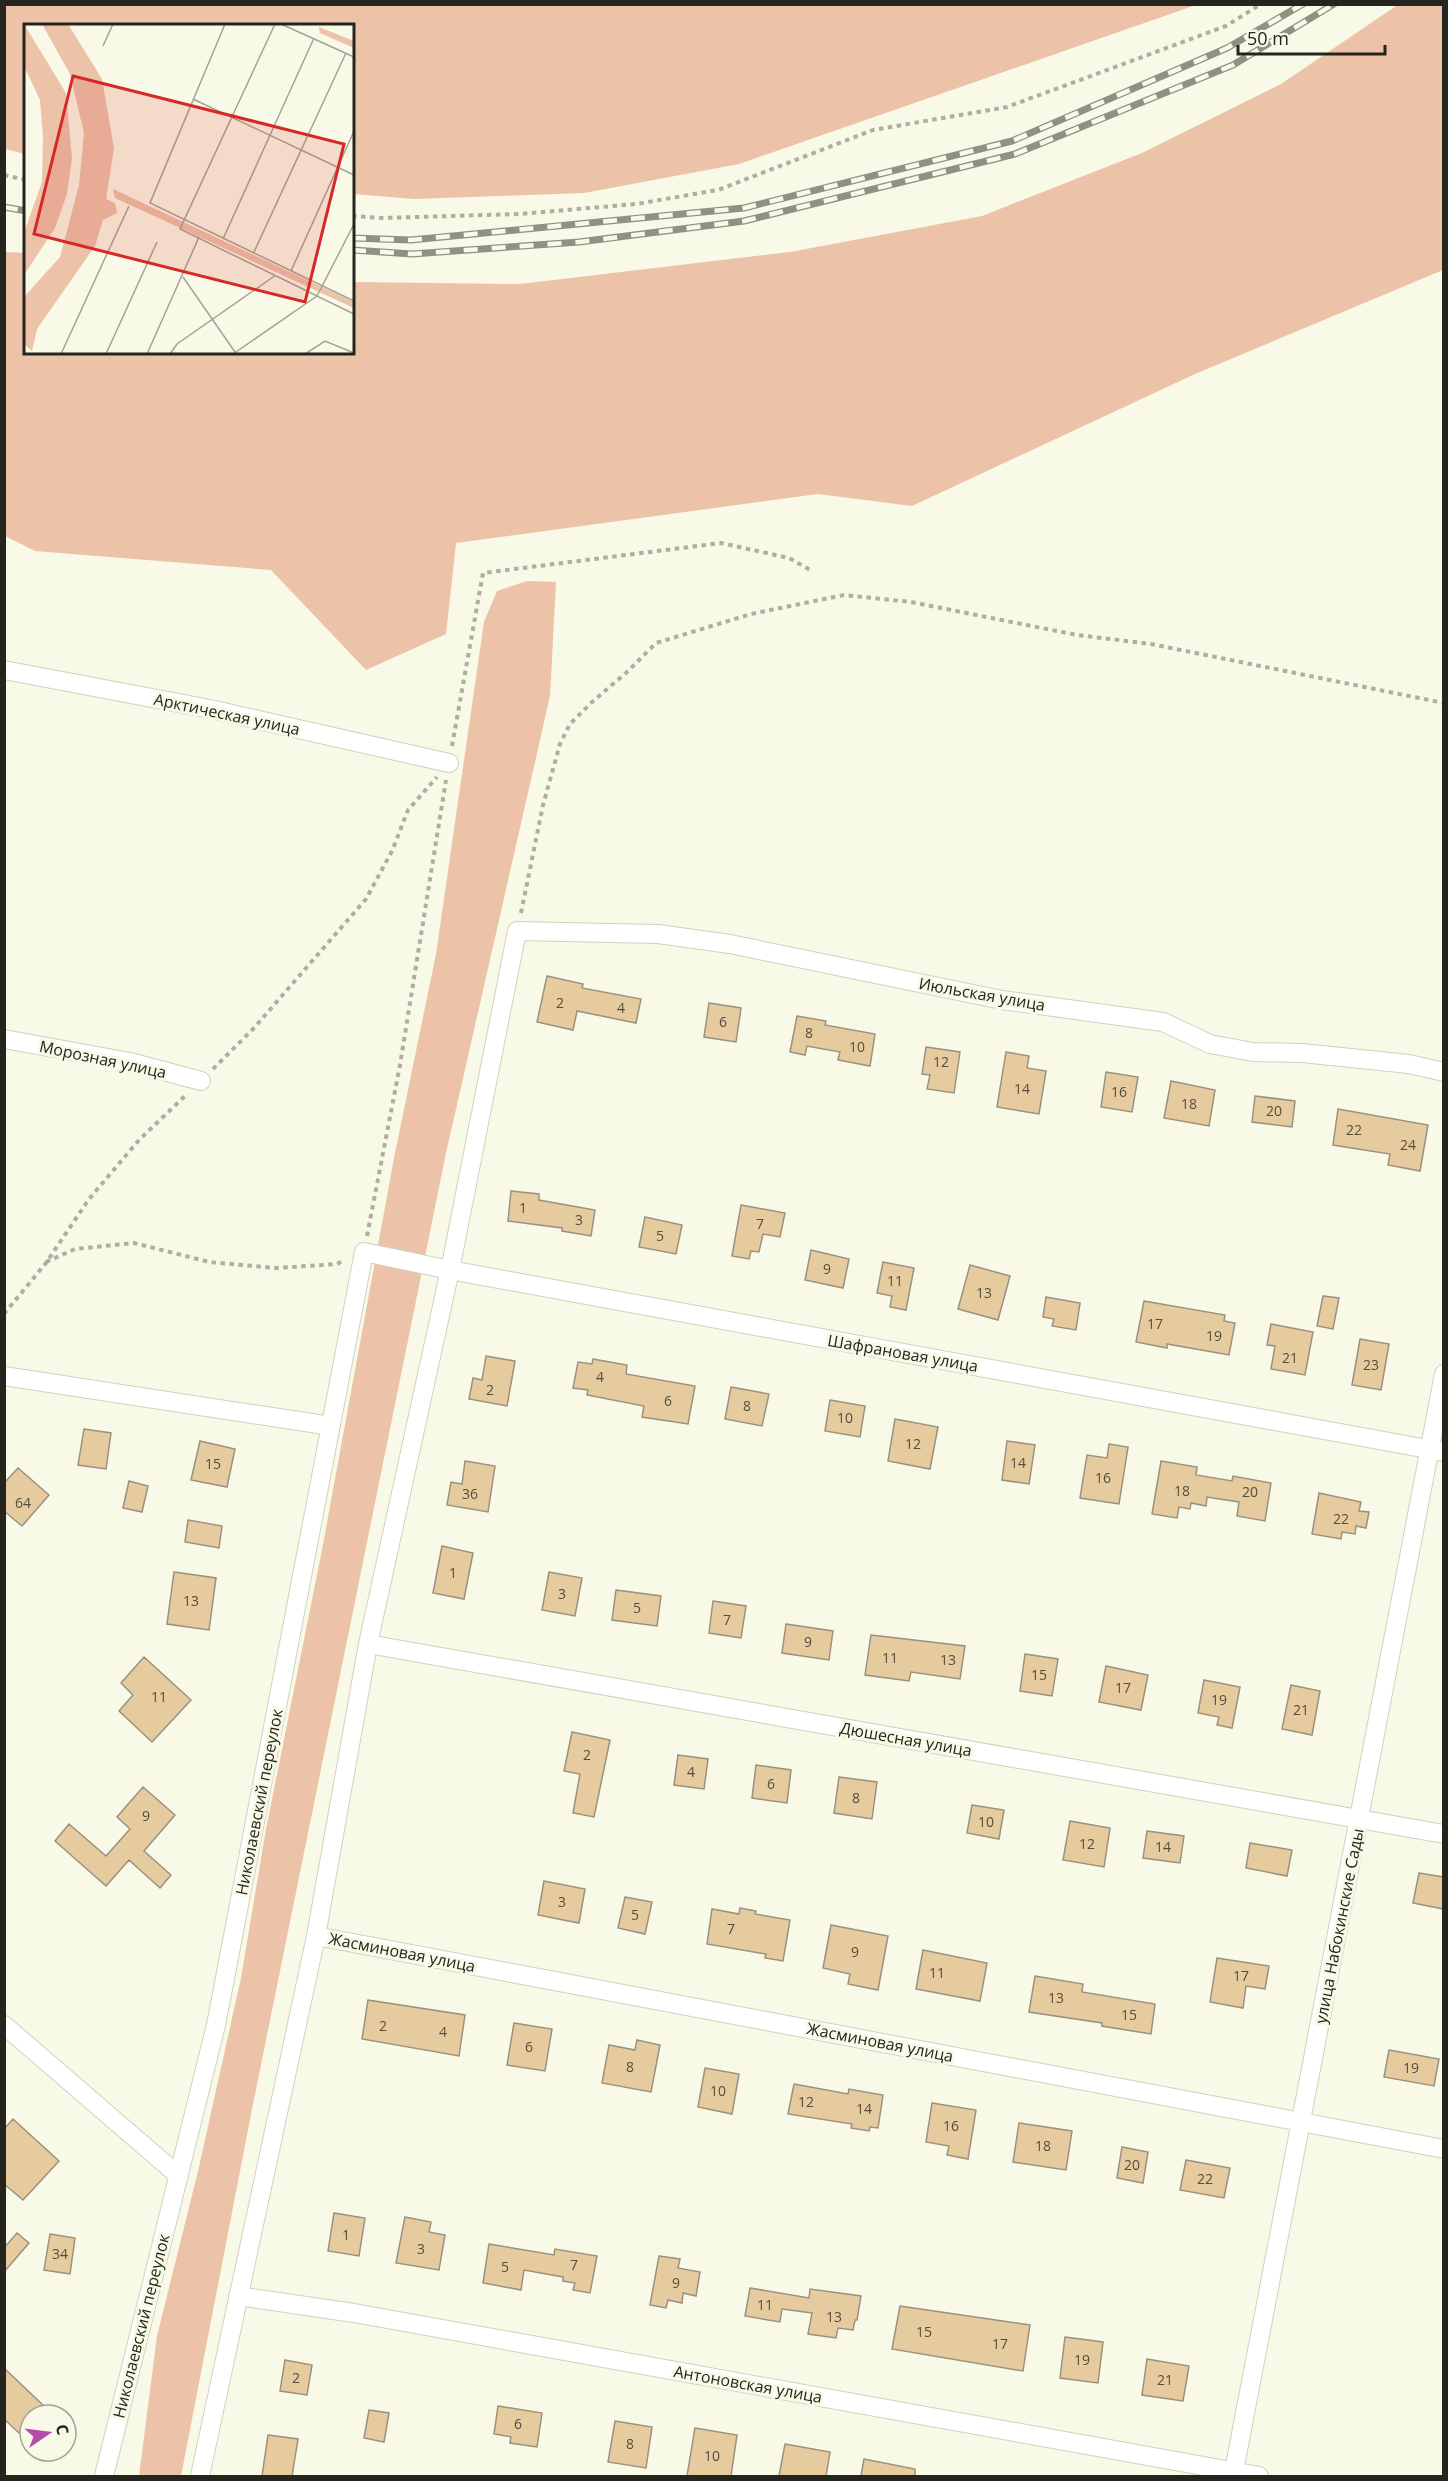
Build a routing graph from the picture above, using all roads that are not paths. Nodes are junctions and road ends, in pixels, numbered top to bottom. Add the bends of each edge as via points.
1 (4, 670) edge
2 (449, 763) road end
3 (4, 1039) edge
4 (1443, 1072) edge
5 (201, 1081) road end
6 (364, 1252) joint
7 (450, 1270) junction
8 (1443, 1374) edge
9 (4, 1376) edge
10 (332, 1426) junction
11 (1437, 1451) edge
12 (368, 1644) junction
13 (1360, 1819) junction
14 (1443, 1834) edge
15 (316, 1936) junction
16 (4, 2025) edge
17 (1302, 2122) junction
18 (1443, 2149) edge
19 (179, 2176) junction
20 (238, 2296) junction
21 (1233, 2474) edge
22 (104, 2476) edge
23 (200, 2476) edge
24 (1258, 2476) edge

1 - 2 street, Арктическая улица via 210,709
3 - 5 street, Морозная улица via 130,1062
4 - 7 street, Июльская улица via 1397,1063 1253,1052 1210,1044 1163,1022 1002,1000 730,944 658,934 517,931
6 - 7 street, Шафрановая улица
6 - 10 street, Николаевский переулок
7 - 11 street, Шафрановая улица
7 - 12 street
8 - 11 street, улица Набокинские Сады
9 - 10 street
10 - 19 street, Николаевский переулок via 216,2025
11 - 13 street, улица Набокинские Сады
12 - 13 street, Дюшесная улица
12 - 15 street
13 - 14 street, Дюшесная улица
13 - 17 street, улица Набокинские Сады
15 - 17 street, Жасминовая улица
15 - 20 street
16 - 19 street
17 - 18 street, Жасминовая улица
17 - 21 street, улица Набокинские Сады
19 - 22 street, Николаевский переулок
20 - 21 street, Антоновская улица via 354,2313
20 - 23 street
21 - 24 street, Антоновская улица

